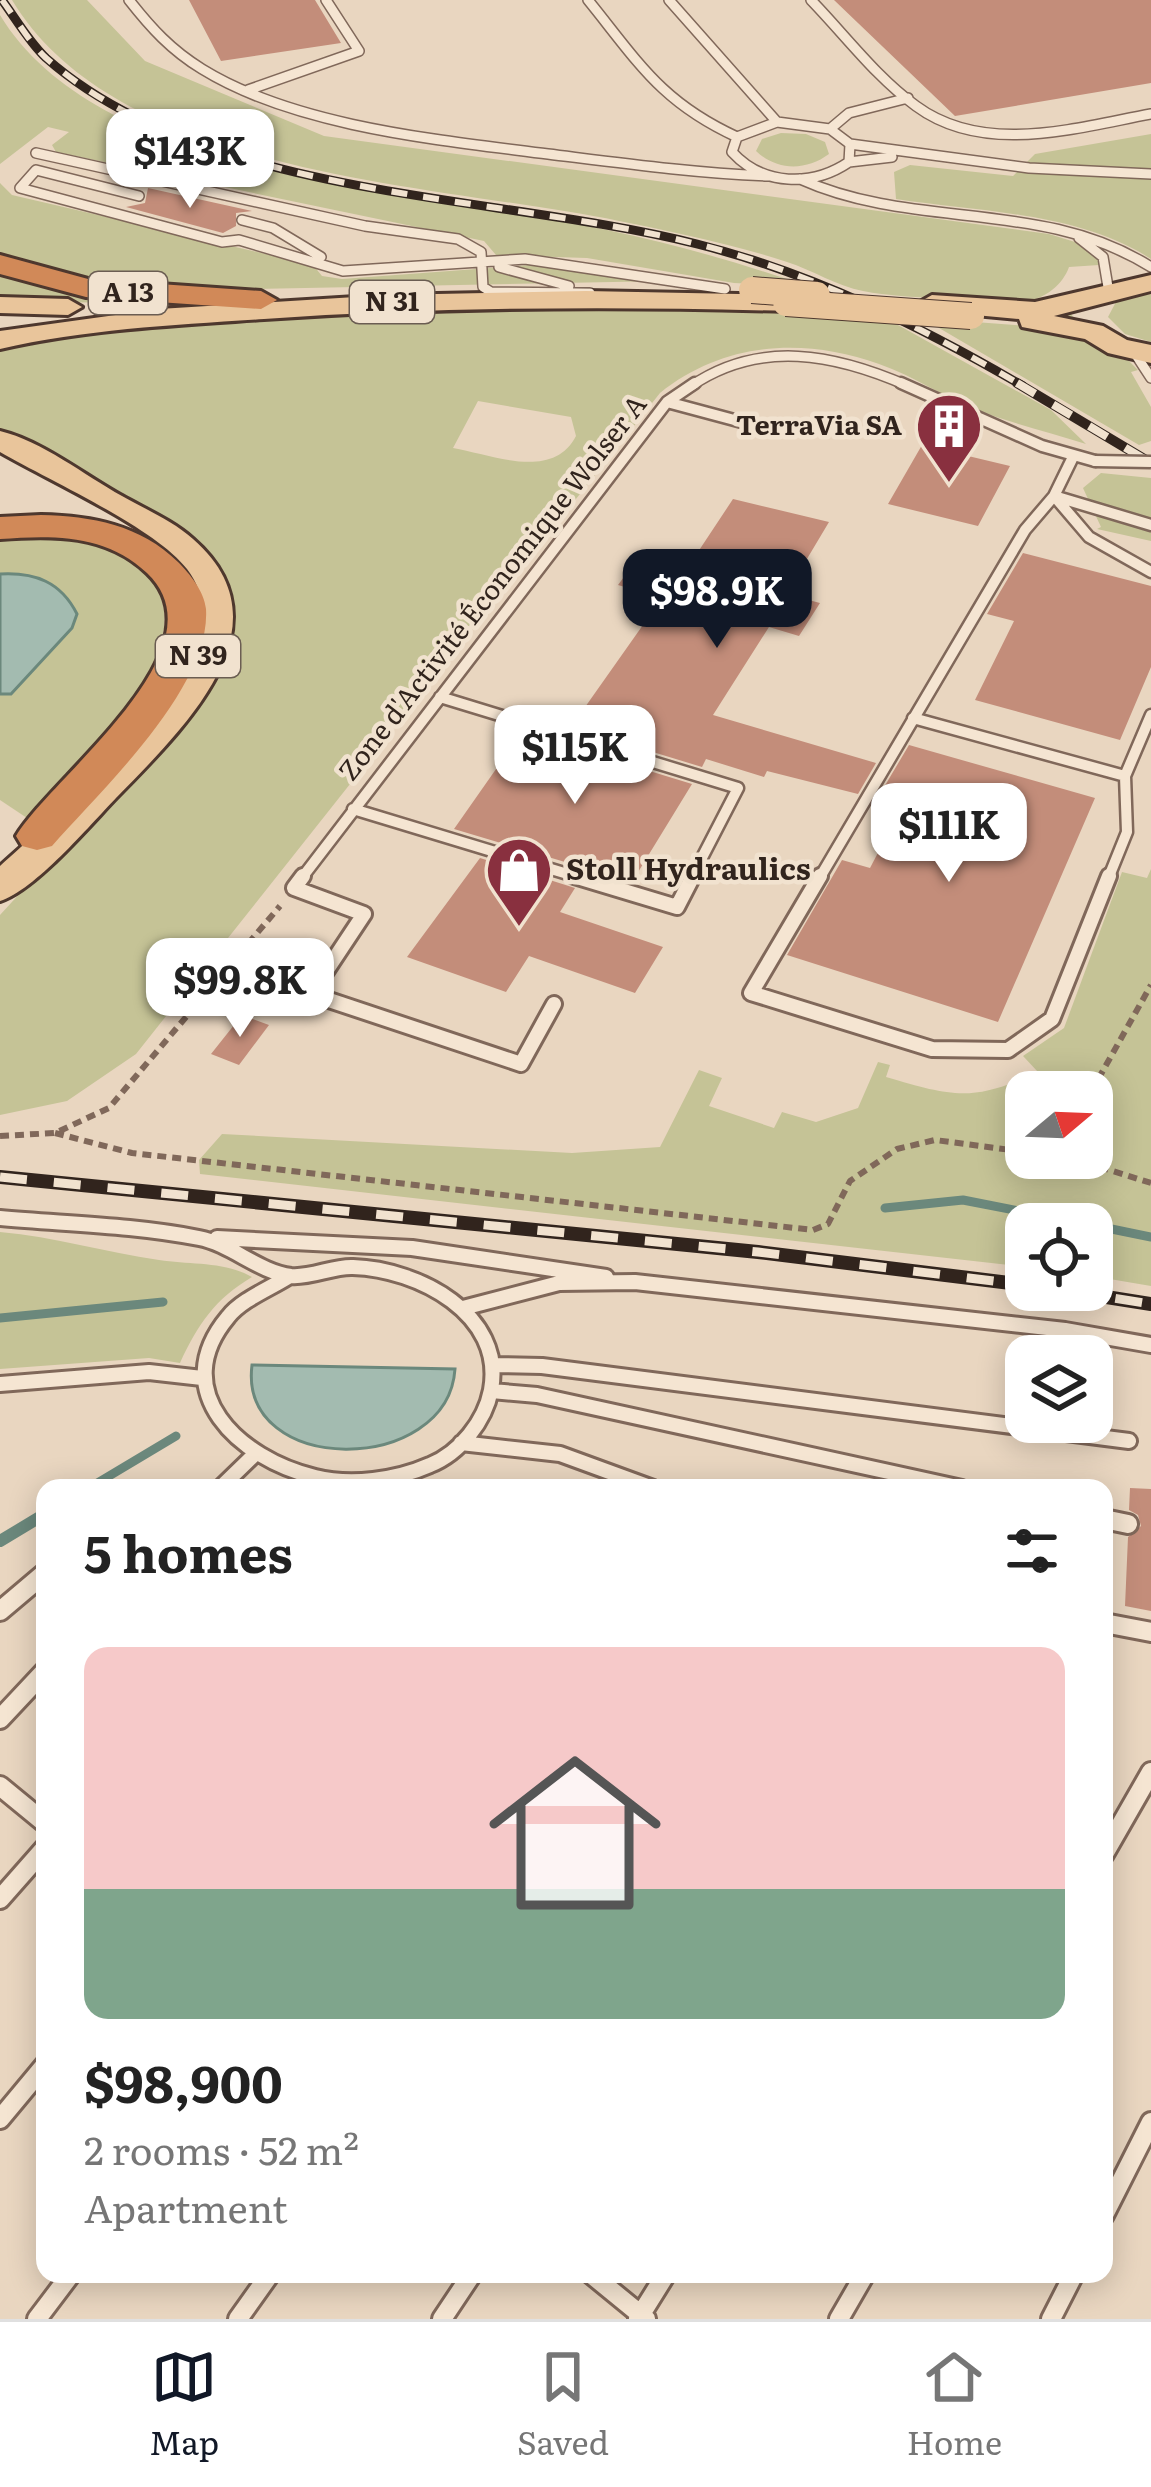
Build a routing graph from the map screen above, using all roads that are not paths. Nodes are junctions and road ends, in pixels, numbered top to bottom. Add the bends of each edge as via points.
1 (129, 0) edge
2 (326, 0) edge
3 (588, 0) edge
4 (669, 0) edge
5 (811, 0) edge
6 (248, 90) junction
7 (908, 98) junction
8 (1151, 114) edge
9 (777, 122) junction
10 (830, 130) junction
11 (737, 136) junction
12 (850, 144) junction
13 (36, 152) dead end
14 (910, 155) junction
15 (737, 160) junction
16 (849, 162) junction
17 (833, 172) junction
18 (706, 174) junction
19 (1151, 175) edge
20 (768, 176) junction
21 (800, 179) junction
22 (139, 196) dead end
23 (866, 201) junction
24 (242, 220) dead end
25 (1058, 228) junction
26 (0, 264) edge
27 (1151, 267) edge
28 (379, 268) junction
29 (483, 275) junction
30 (1151, 283) edge
31 (738, 290) junction
32 (1097, 294) junction
33 (625, 297) junction
34 (261, 300) junction
35 (0, 305) edge
36 (1093, 332) junction
37 (0, 340) edge
38 (1143, 353) edge
39 (1151, 378) edge
40 (668, 402) junction
41 (753, 425) dead end
42 (0, 440) edge
43 (1073, 457) junction
44 (1151, 462) edge
45 (0, 471) edge
46 (1054, 496) junction
47 (1151, 525) edge
48 (0, 528) edge
49 (1151, 572) edge
50 (440, 697) junction
51 (1151, 715) edge
52 (913, 718) junction
53 (1125, 776) junction
54 (353, 809) junction
55 (37, 836) junction
56 (0, 886) edge
57 (554, 1004) dead end
58 (0, 1218) edge
59 (204, 1238) junction
60 (288, 1277) junction
61 (635, 1282) junction
62 (463, 1308) junction
63 (1151, 1345) edge
64 (493, 1365) junction
65 (202, 1378) junction
66 (0, 1384) edge
67 (492, 1391) junction
68 (1130, 1441) dead end
69 (461, 1443) junction
70 (254, 1455) junction
71 (229, 1479) edge
72 (336, 1479) edge
73 (366, 1479) edge
74 (635, 1479) edge
75 (921, 1479) edge
76 (1113, 1521) edge
77 (1128, 1524) dead end
78 (36, 1581) edge
79 (0, 1611) edge
80 (1113, 1625) edge
81 (1151, 1631) edge
82 (36, 1681) edge
83 (0, 1719) edge
84 (1151, 1772) edge
85 (0, 1786) edge
86 (36, 1816) edge
87 (1113, 1838) edge
88 (36, 1858) edge
89 (0, 1899) edge
90 (36, 2076) edge
91 (0, 2119) edge
92 (1151, 2122) edge
93 (1113, 2197) edge
94 (64, 2283) edge
95 (264, 2283) edge
96 (466, 2283) edge
97 (601, 2283) edge
98 (661, 2283) edge
99 (860, 2283) edge
100 (1069, 2283) edge
101 (641, 2318) edge
102 (37, 2319) edge
103 (238, 2319) edge
104 (442, 2319) edge
105 (839, 2319) edge
106 (1051, 2319) edge

1 - 6 lane via 160,41
2 - 6 lane via 359,51
3 - 11 lane via 664,93
4 - 9 lane
5 - 7 lane
6 - 18 lane via 346,121 450,141
7 - 8 lane via 947,124 981,132 1036,134
7 - 10 lane via 849,112
9 - 10 lane
9 - 11 lane
10 - 12 lane
11 - 15 lane
12 - 14 lane
12 - 16 lane
13 - 29 lane via 365,226 458,239 481,252
14 - 16 lane
14 - 19 lane
15 - 18 lane
15 - 20 lane
16 - 17 lane
17 - 21 lane
17 - 23 lane via 836,183
18 - 20 lane
20 - 21 lane
21 - 23 lane
22 - 28 lane via 36,170 20,188 343,271
23 - 25 lane
24 - 28 lane via 273,227 327,259
25 - 27 lane via 1112,242
25 - 32 lane via 1104,257 1111,272
26 - 34 highway, A 13 via 86,288
28 - 29 lane
29 - 31 main road, N 31
29 - 31 lane via 525,259
29 - 33 lane via 491,292
29 - 34 main road, N 31
30 - 32 main road
31 - 32 main road, N 31, bridge via 1048,309
32 - 36 main road via 1083,311
33 - 36 main road, N 31, bridge via 971,316
33 - 37 main road, N 31 via 308,307 129,320
34 - 35 main road, N 31
36 - 38 main road
38 - 39 lane
40 - 41 lane
40 - 43 lane, Zone d'Activité Économique Wolser A via 690,381 743,358 807,355 872,368
40 - 50 lane, Zone d'Activité Économique Wolser A
42 - 56 main road, N 39 via 174,539 212,582 220,618 211,660 190,691
43 - 44 lane, Zone d'Activité Économique Wolser A, bridge
43 - 46 lane
45 - 55 main road, N 39 via 157,546 194,581 205,623 183,682
46 - 47 lane
46 - 49 lane via 1089,537
46 - 52 lane via 1025,530
48 - 55 highway via 116,537 150,554 178,583 188,608 172,669
50 - 54 lane, Zone d'Activité Économique Wolser A
50 - 54 lane via 738,788 677,907
51 - 53 lane
52 - 53 lane
52 - 53 lane via 751,993 932,1049 1008,1050 1052,1019 1127,832
54 - 57 lane, Zone d'Activité Économique Wolser A via 294,888 364,914 311,994 521,1064
55 - 56 main road, N 39
58 - 59 lane
59 - 60 lane
59 - 61 lane via 537,1263
60 - 62 lane via 383,1270
60 - 65 lane via 226,1316 208,1345
61 - 62 lane via 560,1283
61 - 63 lane
62 - 64 lane via 484,1334
64 - 67 lane
64 - 68 lane
65 - 66 lane via 149,1372
65 - 70 lane via 208,1409 226,1436
67 - 69 lane
67 - 75 lane
69 - 73 lane via 430,1466
69 - 74 lane via 498,1442
70 - 71 lane
70 - 72 lane
76 - 77 lane
78 - 79 lane
80 - 81 lane
82 - 83 lane
84 - 87 lane
85 - 86 lane
88 - 89 lane
90 - 91 lane
92 - 93 lane
94 - 102 lane
95 - 103 lane
96 - 104 lane
97 - 101 lane
98 - 101 lane
99 - 105 lane
100 - 106 lane

